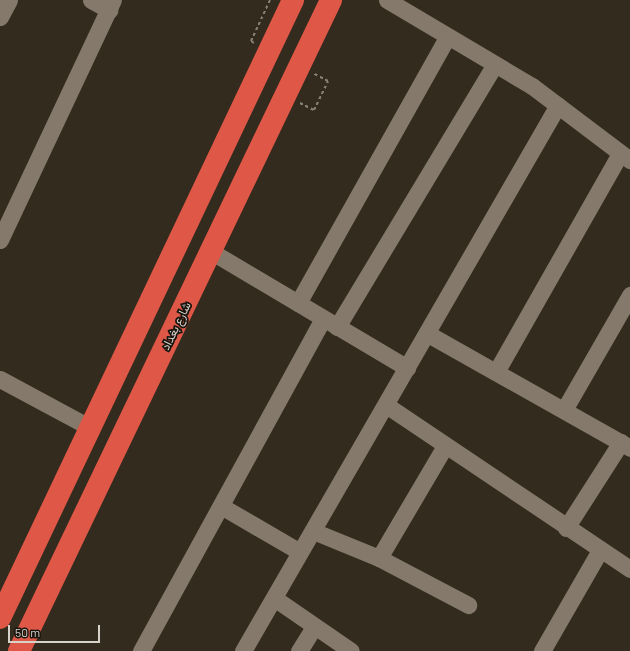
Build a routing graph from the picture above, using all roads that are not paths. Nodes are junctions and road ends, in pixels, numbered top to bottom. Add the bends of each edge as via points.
1 (9, 0) edge
2 (91, 0) edge
3 (293, 0) edge
4 (331, 0) edge
5 (387, 0) edge
6 (111, 5) edge
7 (0, 17) edge
8 (447, 38) junction
9 (494, 66) junction
10 (558, 104) junction
11 (625, 157) edge
12 (0, 240) edge
13 (212, 252) junction
14 (630, 295) edge
15 (298, 303) junction
16 (330, 322) junction
17 (428, 334) junction
18 (407, 368) junction
19 (496, 372) junction
20 (0, 379) edge
21 (386, 405) junction
22 (564, 410) junction
23 (89, 427) junction
24 (445, 446) junction
25 (627, 446) edge
26 (221, 506) junction
27 (566, 528) junction
28 (313, 531) junction
29 (600, 550) junction
30 (300, 552) junction
31 (379, 558) junction
32 (630, 569) edge
33 (274, 598) junction
34 (468, 605) dead end
35 (0, 618) edge
36 (314, 627) junction
37 (19, 651) edge
38 (141, 651) edge
39 (243, 651) edge
40 (298, 651) edge
41 (352, 651) edge
42 (542, 651) edge

1 - 7 street
2 - 6 street
3 - 23 highway
4 - 13 highway, شارع بغداد
5 - 8 street
6 - 12 street
8 - 9 street
8 - 15 street
9 - 10 street via 532,86
9 - 16 street
10 - 11 street
10 - 17 street
11 - 19 street
13 - 15 street
13 - 37 highway, شارع بغداد
14 - 22 street
15 - 16 street
16 - 18 street
16 - 26 street
17 - 18 street
17 - 19 street
18 - 21 street
19 - 22 street
20 - 23 street
21 - 24 street
21 - 28 street
22 - 25 street
23 - 35 highway
24 - 27 street
24 - 31 street
25 - 27 street
26 - 30 street
26 - 38 street
27 - 29 street
28 - 30 street
28 - 31 street
29 - 32 street
29 - 42 street
30 - 33 street
31 - 34 street
33 - 36 street
33 - 39 street
36 - 40 street
36 - 41 street

